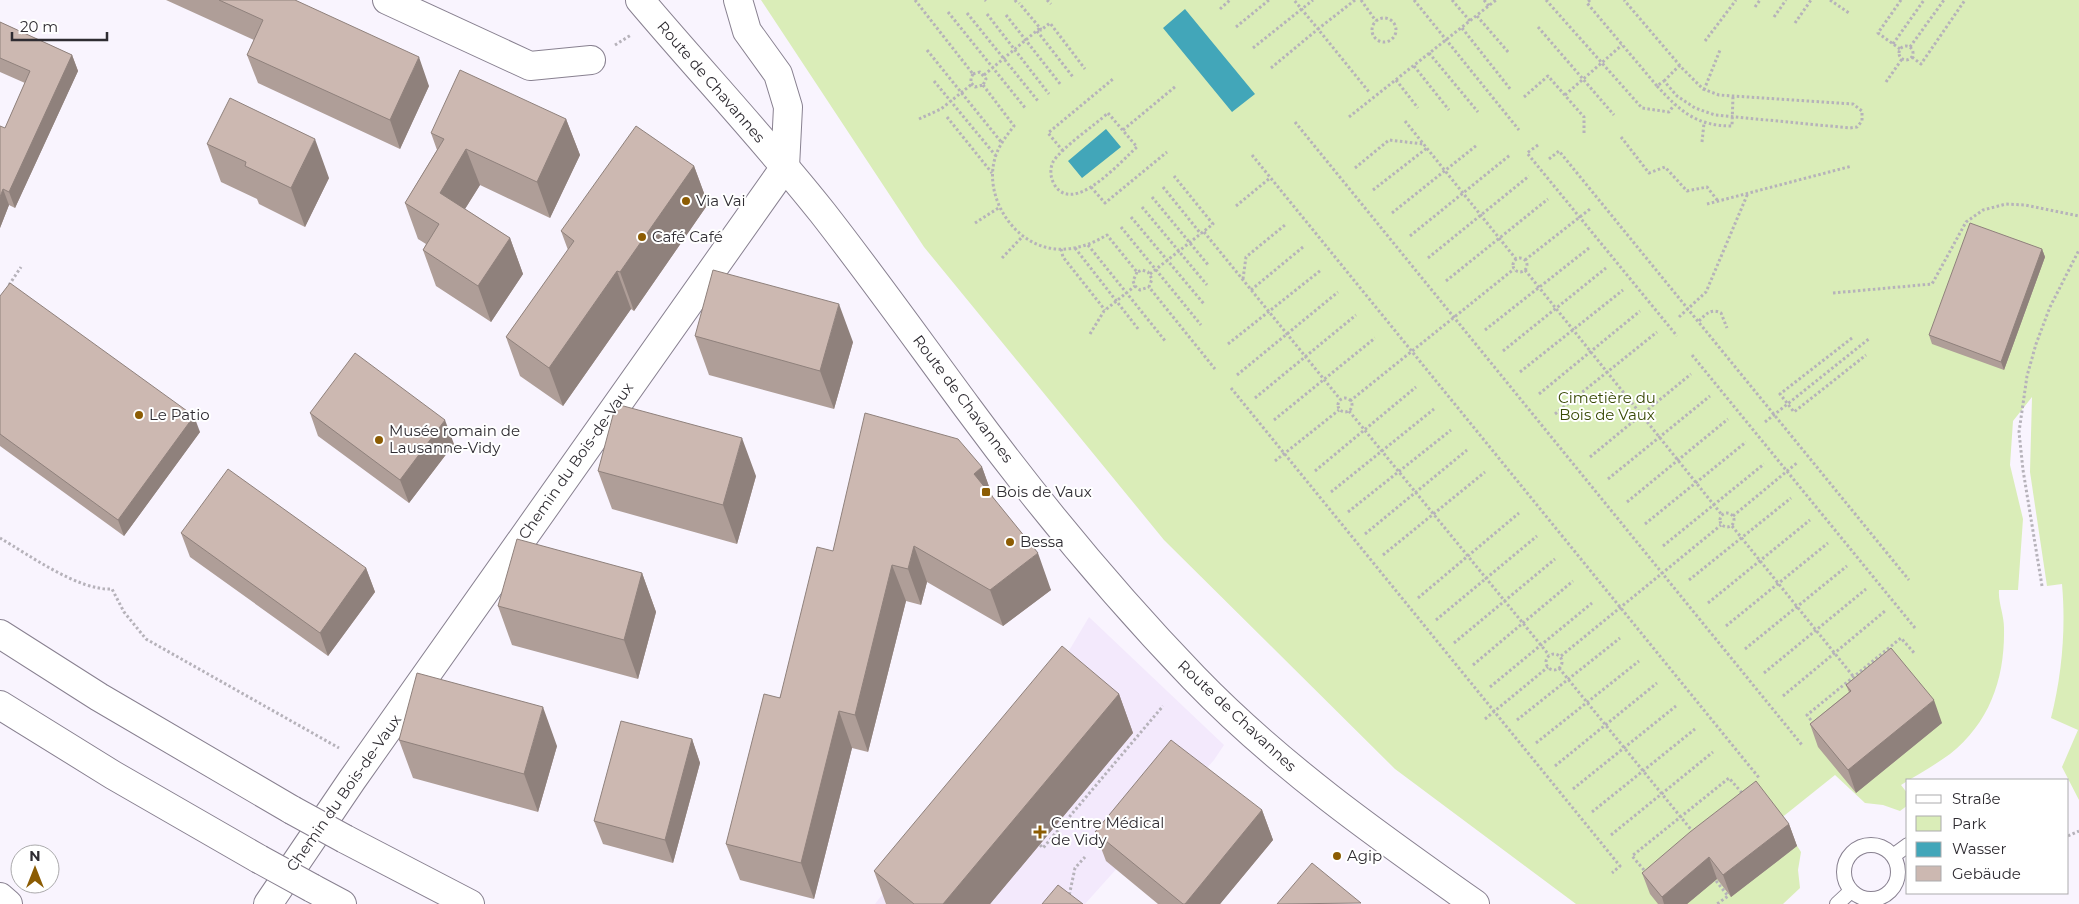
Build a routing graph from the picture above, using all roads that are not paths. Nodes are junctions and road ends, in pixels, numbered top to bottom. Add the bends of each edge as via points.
1 (387, 0) edge
2 (640, 0) edge
3 (738, 0) edge
4 (591, 60) dead end
5 (785, 167) junction
6 (0, 634) edge
7 (0, 705) edge
8 (1906, 846) edge
9 (1893, 856) junction
10 (1851, 891) junction
11 (0, 898) edge
12 (8, 904) edge
13 (268, 904) edge
14 (342, 904) edge
15 (470, 904) edge
16 (1475, 904) edge
17 (1837, 904) edge

1 - 4 main road via 530,66
2 - 5 main road, Route de Chavannes
3 - 5 main road via 747,31 778,74 788,107
5 - 13 main road, Chemin du Bois-de-Vaux
5 - 16 main road, Route de Chavannes via 1087,560 1194,678 1314,788
6 - 15 main road, bridge via 107,702 292,810
7 - 14 main road, bridge via 113,775
8 - 9 lane
9 - 10 lane via 1897,881 1887,894 1872,900
9 - 10 lane via 1887,850 1870,845 1853,852 1847,858 1844,876
10 - 17 lane
11 - 12 main road

